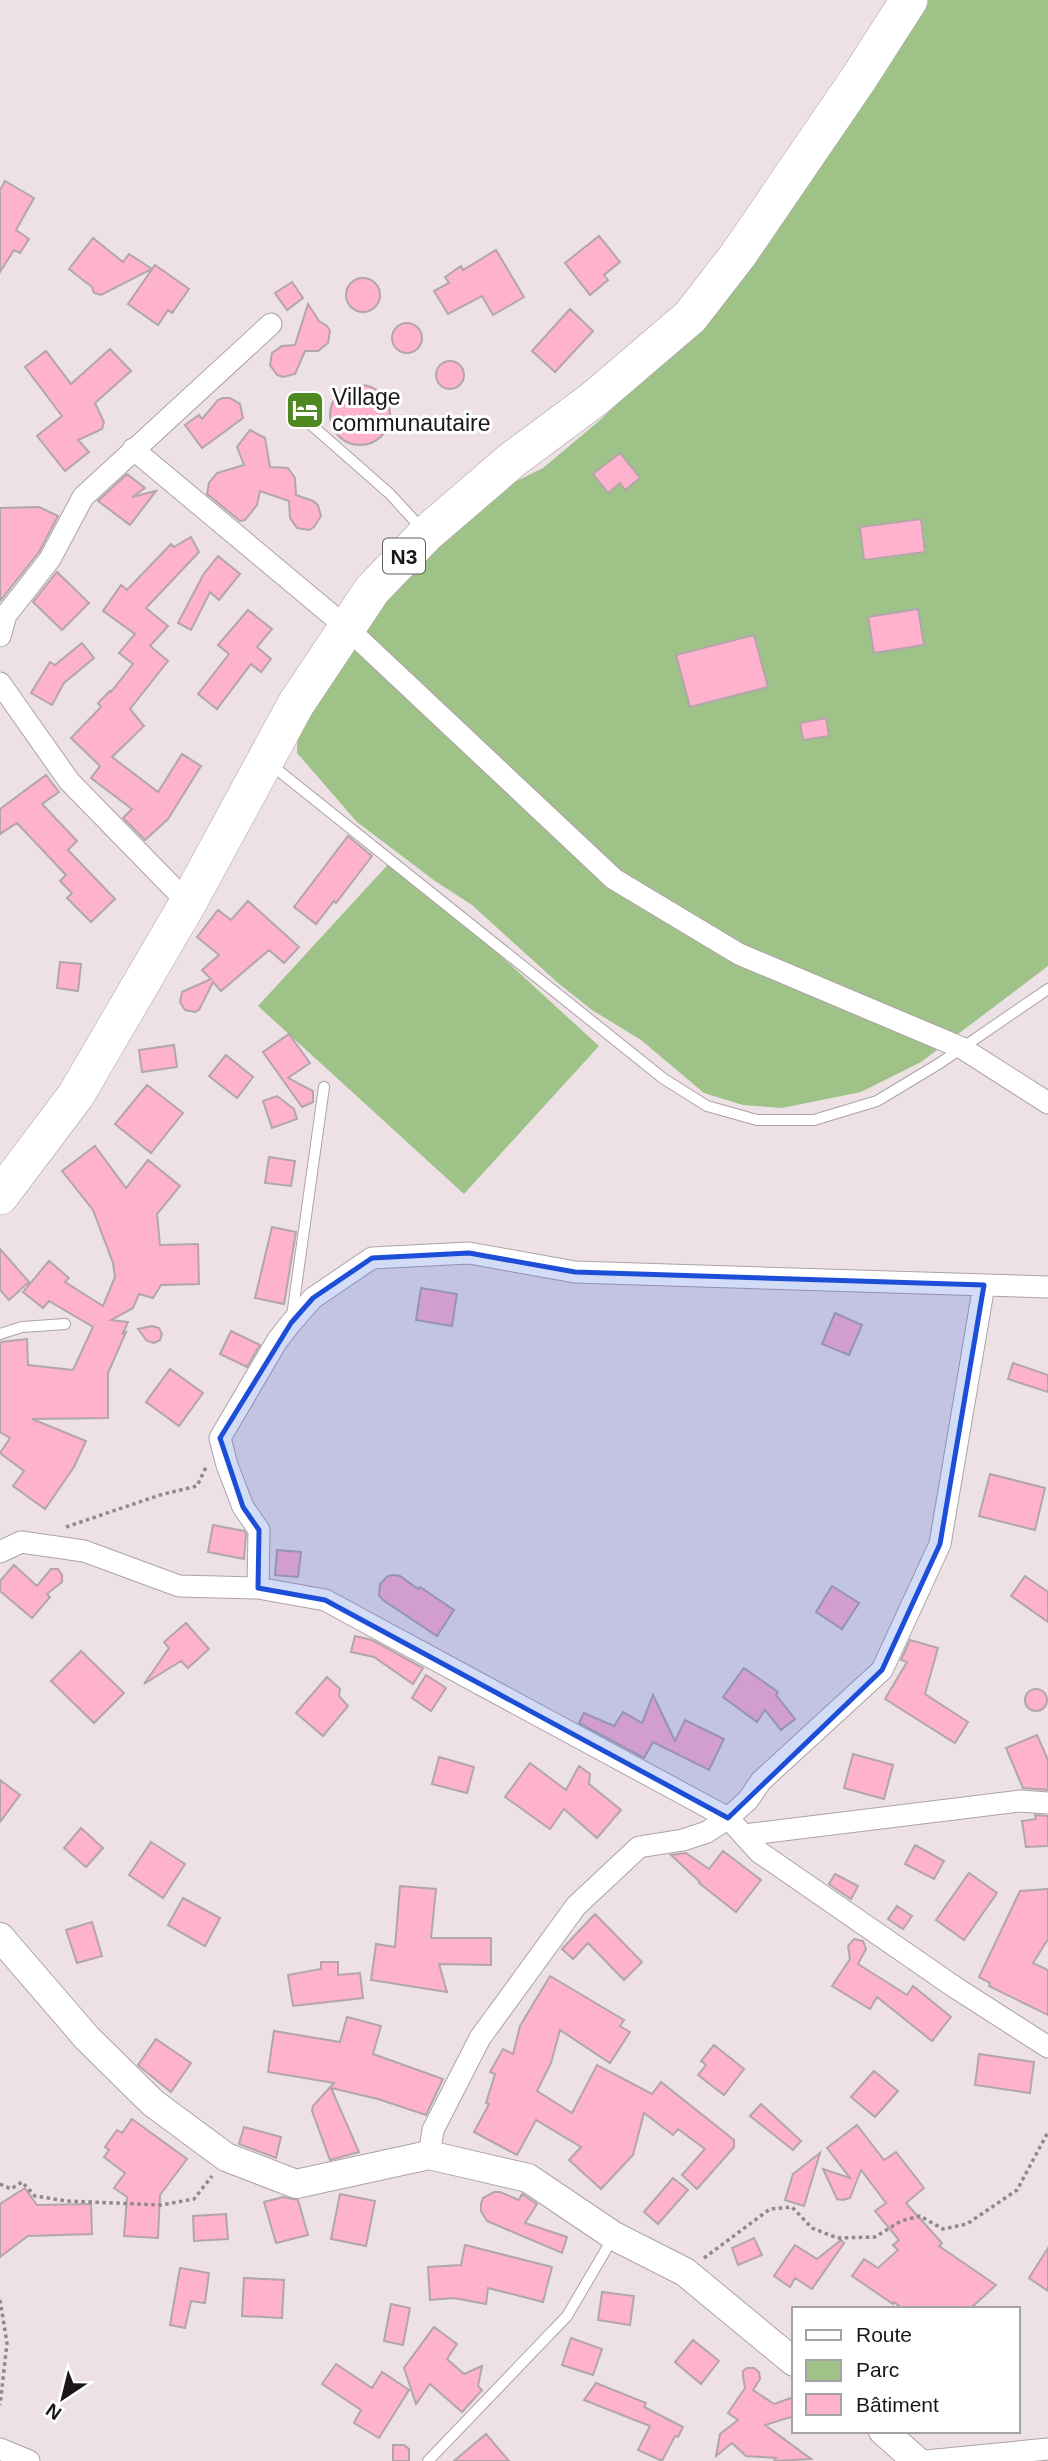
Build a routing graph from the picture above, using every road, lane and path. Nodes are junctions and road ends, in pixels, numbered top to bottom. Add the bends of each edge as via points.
1 (909, 0) edge
2 (271, 324) dead end
3 (308, 422) dead end
4 (133, 449) junction
5 (426, 534) junction
6 (346, 627) junction
7 (0, 636) edge
8 (0, 683) edge
9 (267, 761) junction
10 (188, 902) junction
11 (1048, 989) edge
12 (962, 1048) junction
13 (324, 1087) dead end
14 (1048, 1103) edge
15 (0, 1196) edge
16 (984, 1285) junction
17 (1048, 1287) edge
18 (291, 1323) junction
19 (65, 1324) dead end
20 (0, 1334) edge
21 (220, 1438) junction
22 (59, 1529) dead end
23 (0, 1552) edge
24 (258, 1588) junction
25 (1048, 1803) edge
26 (728, 1818) junction
27 (744, 1835) junction
28 (0, 1937) edge
29 (1048, 2047) edge
30 (1048, 2132) edge
31 (429, 2155) junction
32 (226, 2157) junction
33 (0, 2184) edge
34 (614, 2236) junction
35 (685, 2272) junction
36 (0, 2300) edge
37 (792, 2360) edge
38 (0, 2405) edge
39 (885, 2433) edge
40 (0, 2449) edge
41 (1048, 2449) edge
42 (29, 2461) edge
43 (428, 2461) edge
44 (917, 2461) edge
45 (926, 2461) edge

1 - 5 highway, N3 via 738,254 690,317
2 - 4 street
3 - 5 lane via 390,494
4 - 6 street
4 - 7 street via 83,496 50,559 6,615
5 - 6 highway, N3 via 373,590
6 - 9 highway, N3 via 296,704
6 - 12 street via 614,879 739,954
8 - 10 street via 69,781
9 - 10 highway, N3
9 - 12 lane via 664,1079 707,1106 757,1120 814,1120 877,1101
10 - 15 highway, N3 via 76,1095
11 - 12 lane
12 - 14 street
13 - 18 lane
16 - 17 street
16 - 18 street via 575,1272 469,1253 372,1258 313,1298
16 - 26 street via 940,1545 882,1670 761,1781
18 - 21 street
19 - 20 lane
21 - 22 path via 197,1486
21 - 24 street via 243,1507 259,1530
23 - 24 street via 21,1542 84,1551 179,1586
24 - 26 street via 325,1600
25 - 27 street via 1020,1801
26 - 27 street
26 - 31 street via 683,1840 639,1847 576,1906 480,2038 433,2130
27 - 29 street via 765,1857
28 - 32 street via 87,2038 153,2103
30 - 35 path via 1017,2190 967,2224 943,2229 920,2216 901,2221 875,2237 836,2238 812,2228 792,2207 770,2209
31 - 32 street via 296,2183
31 - 34 street via 528,2178
32 - 33 path via 194,2199 160,2205 67,2201 35,2196 22,2182 11,2189
34 - 35 street
34 - 43 lane via 567,2316
35 - 37 street
36 - 38 path via 7,2343
39 - 44 street
40 - 42 street
41 - 45 street

